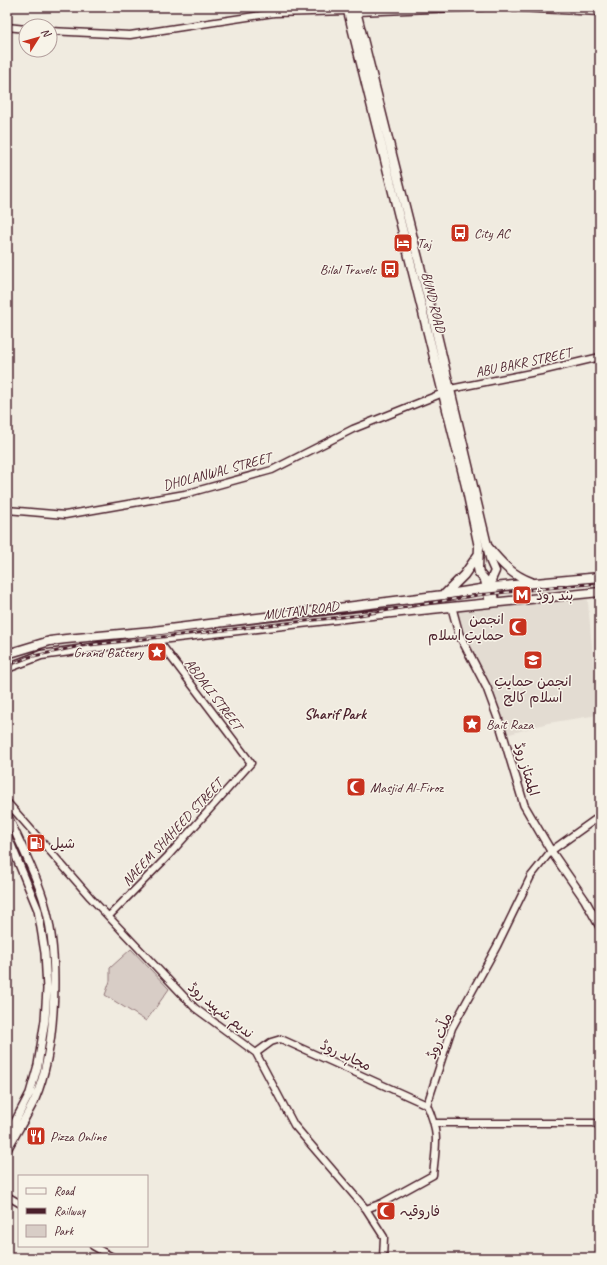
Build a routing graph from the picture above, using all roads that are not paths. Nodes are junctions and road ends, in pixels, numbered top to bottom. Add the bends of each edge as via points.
1 (483, 7) edge
2 (498, 7) edge
3 (503, 7) edge
4 (351, 9) edge
5 (600, 12) edge
6 (7, 27) edge
7 (18, 28) edge
8 (58, 31) edge
9 (600, 357) edge
10 (447, 391) junction
11 (452, 412) junction
12 (7, 510) edge
13 (488, 547) junction
14 (479, 553) junction
15 (600, 577) edge
16 (533, 583) junction
17 (490, 588) junction
18 (600, 592) edge
19 (443, 596) junction
20 (492, 602) junction
21 (452, 608) junction
22 (158, 640) junction
23 (7, 654) edge
24 (7, 668) edge
25 (251, 763) joint
26 (7, 802) edge
27 (7, 814) edge
28 (600, 816) edge
29 (7, 836) edge
30 (551, 851) junction
31 (109, 916) junction
32 (600, 927) edge
33 (256, 1052) junction
34 (427, 1105) junction
35 (435, 1123) junction
36 (600, 1126) edge
37 (7, 1137) edge
38 (7, 1150) edge
39 (7, 1196) edge
40 (18, 1202) edge
41 (366, 1209) junction
42 (95, 1247) edge
43 (114, 1258) edge
44 (383, 1258) edge

1 - 4 street
2 - 3 street
3 - 5 street
4 - 8 street via 274,13 130,35
4 - 10 main road, BUND ROAD
6 - 7 street
9 - 10 street, ABU BAKR STREET
10 - 11 main road, BUND ROAD
10 - 12 street, DHOLANWAL STREET via 353,429 272,470 185,494 65,516
11 - 13 main road, BUND ROAD
11 - 14 main road, BUND ROAD
13 - 16 main road via 508,569 518,577
13 - 17 main road, BUND ROAD via 495,572
14 - 17 main road, BUND ROAD via 479,573
14 - 19 main road via 464,575
15 - 16 main road, MULTAN ROAD
16 - 17 main road, MULTAN ROAD
17 - 19 main road, MULTAN ROAD
17 - 20 main road, BUND ROAD
18 - 20 main road, MULTAN ROAD
19 - 23 main road, MULTAN ROAD via 50,641
20 - 21 main road, MULTAN ROAD
21 - 22 main road, MULTAN ROAD
21 - 30 main road, الممتاز روڈ via 459,634 498,718 524,805
22 - 24 main road, MULTAN ROAD via 41,655
22 - 25 street, ABDALI STREET
25 - 31 street, NAEEM SHAHEED STREET via 168,856
26 - 31 street, ندیم شہید روڈ
27 - 38 main road via 43,899 51,934 54,993 42,1078 35,1099
28 - 30 street, ملّت روڈ
29 - 37 main road via 38,910 45,953 47,989 38,1065 30,1093
30 - 32 main road, الممتاز روڈ via 585,900
30 - 34 street, ملّت روڈ via 531,876 497,946 452,1028
31 - 33 street, ندیم شہید روڈ via 195,1008
33 - 34 street, مجاہد روڈ via 281,1039
33 - 41 street, ندیم شہید روڈ via 294,1125
34 - 35 street
35 - 36 street via 561,1122 594,1123
35 - 41 street via 437,1140 433,1175
39 - 40 street
41 - 44 street, ندیم شہید روڈ via 384,1237
42 - 43 street

